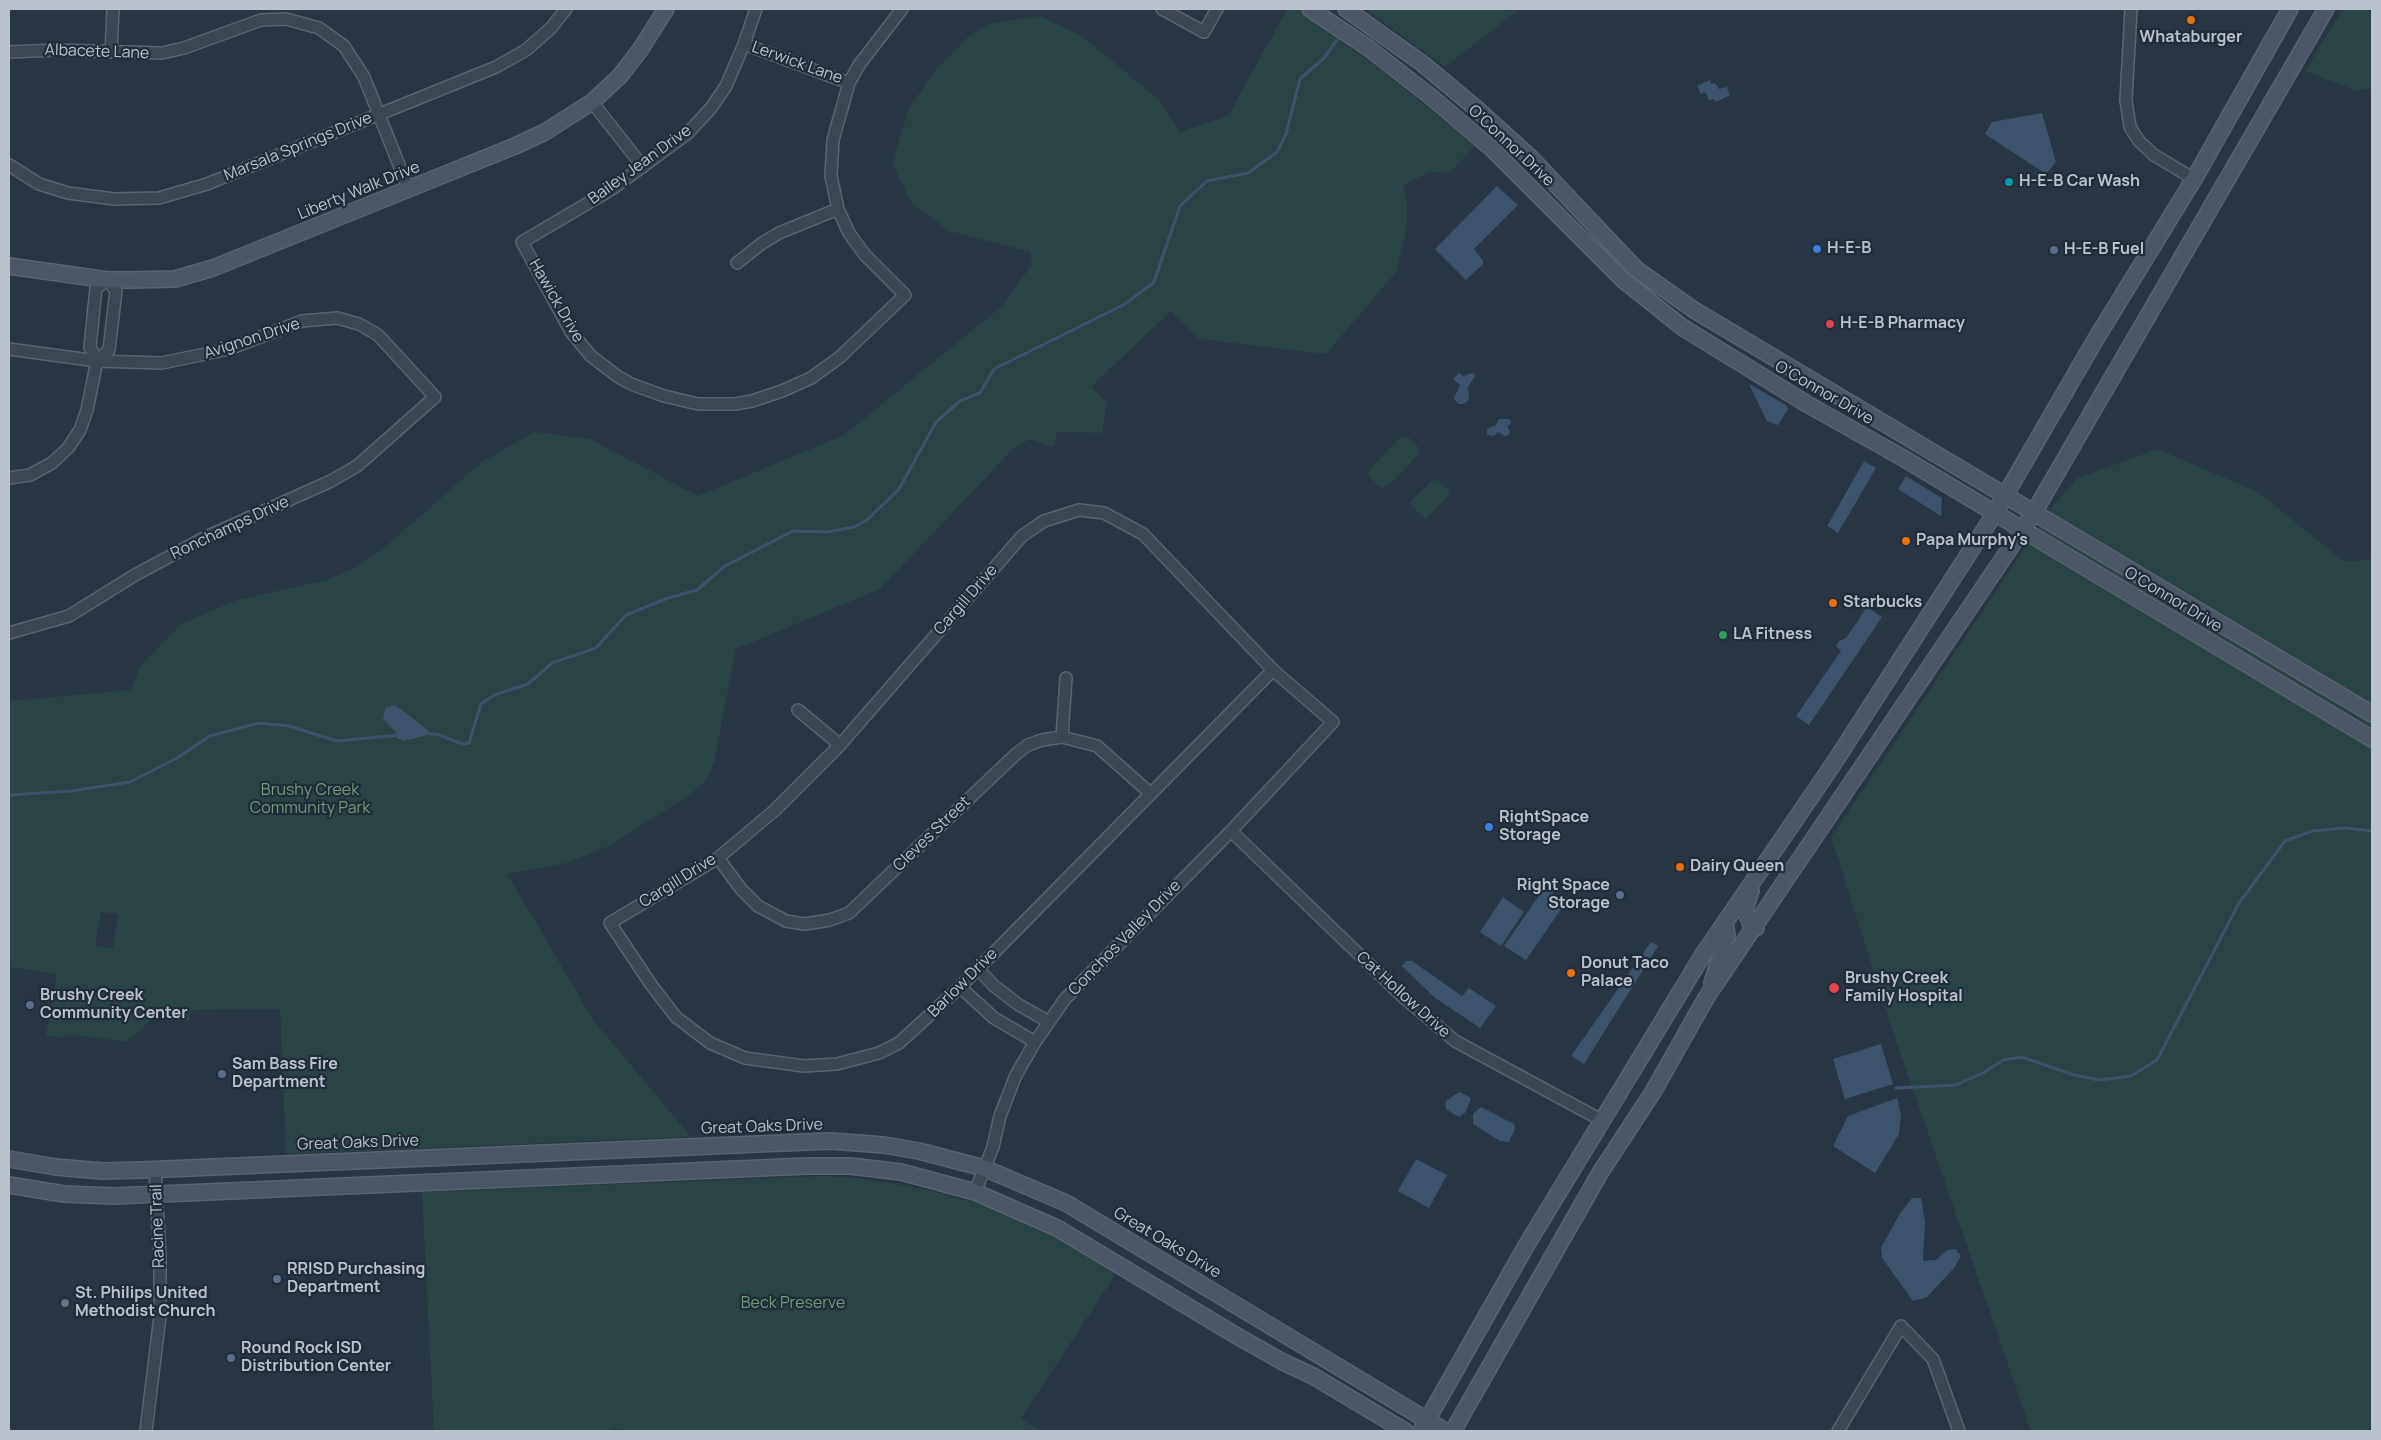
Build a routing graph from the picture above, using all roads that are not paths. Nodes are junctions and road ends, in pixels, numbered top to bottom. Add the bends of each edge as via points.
1 (113, 9) edge
2 (566, 9) edge
3 (666, 9) edge
4 (756, 9) edge
5 (902, 9) edge
6 (1162, 9) edge
7 (1217, 9) edge
8 (1310, 9) edge
9 (1346, 9) edge
10 (2131, 9) edge
11 (2290, 9) edge
12 (2326, 9) edge
13 (744, 44) junction
14 (9, 52) edge
15 (111, 52) junction
16 (849, 83) junction
17 (592, 102) junction
18 (380, 114) junction
19 (9, 165) edge
20 (643, 166) junction
21 (2194, 179) junction
22 (409, 190) junction
23 (838, 209) junction
24 (522, 242) joint
25 (737, 263) dead end
26 (9, 266) edge
27 (108, 280) junction
28 (1690, 333) junction
29 (9, 348) edge
30 (97, 361) junction
31 (1818, 386) junction
32 (435, 397) joint
33 (1806, 404) junction
34 (1885, 425) junction
35 (9, 478) edge
36 (2004, 496) junction
37 (1995, 513) junction
38 (2033, 514) junction
39 (2022, 530) junction
40 (9, 633) edge
41 (1273, 670) junction
42 (1066, 678) dead end
43 (798, 710) dead end
44 (2372, 714) edge
45 (1333, 722) joint
46 (1062, 737) junction
47 (2372, 739) edge
48 (840, 745) junction
49 (1150, 793) junction
50 (1231, 831) junction
51 (718, 858) junction
52 (1753, 882) junction
53 (1725, 922) junction
54 (610, 923) joint
55 (1756, 928) junction
56 (978, 969) junction
57 (960, 987) junction
58 (1706, 998) junction
59 (1049, 1022) junction
60 (1035, 1042) junction
61 (1603, 1121) junction
62 (9, 1159) edge
63 (984, 1168) junction
64 (155, 1170) junction
65 (9, 1185) edge
66 (975, 1192) junction
67 (157, 1195) junction
68 (1424, 1426) edge
69 (146, 1431) edge
70 (1405, 1431) edge
71 (1445, 1431) edge
72 (1453, 1431) edge
73 (1838, 1431) edge
74 (1959, 1431) edge

1 - 15 street
2 - 18 street, Marsala Springs Drive via 551,28 526,50 496,67
3 - 17 main road, Liberty Walk Drive via 620,76
4 - 13 street, Bailey Jean Drive
5 - 16 street
6 - 7 street via 1204,32
8 - 28 main road, O'Connor Drive via 1363,44 1430,96 1490,148 1630,286
9 - 31 main road, O'Connor Drive via 1423,64 1478,110 1531,158 1636,268 1722,329
10 - 21 street via 2126,100 2130,127 2138,141 2154,155
11 - 21 main road
12 - 38 main road
13 - 16 street, Lerwick Lane
13 - 20 street, Bailey Jean Drive via 734,70 711,108 681,138
14 - 15 street, Albacete Lane
15 - 18 street, Albacete Lane via 162,53 260,20 286,19 319,28 344,46 364,77
16 - 23 street via 833,140 831,176
17 - 20 street
17 - 22 main road, Liberty Walk Drive via 545,132
18 - 19 street, Marsala Springs Drive via 207,184 159,198 114,199 68,193 38,184
18 - 22 street, Albacete Lane
20 - 24 street, Bailey Jean Drive via 612,189
21 - 36 main road
22 - 27 main road, Liberty Walk Drive via 213,268 175,279
23 - 24 street, Hawick Drive via 859,248 904,295 840,358 811,378 782,391 735,404 698,404 664,396 617,376 591,356 571,332
23 - 25 street via 779,233
26 - 27 main road, Liberty Walk Drive
27 - 30 street via 116,291 109,350
27 - 30 street via 96,288 90,348
28 - 31 main road via 1725,346 1798,388
28 - 33 main road, O'Connor Drive
29 - 30 street, Avignon Drive
30 - 32 street, Avignon Drive via 162,363 194,358 229,349 302,322 337,318 359,324 378,335
30 - 35 street via 87,410 80,430 68,448 52,463 30,475
31 - 34 main road, O'Connor Drive
32 - 40 street, Ronchamps Drive via 357,466 331,481 206,537 135,575 69,616
33 - 34 main road via 1819,398 1854,416
33 - 37 main road, O'Connor Drive
34 - 36 main road, O'Connor Drive
36 - 37 main road
36 - 38 main road, O'Connor Drive
37 - 39 main road, O'Connor Drive
37 - 52 main road
38 - 39 main road
38 - 44 main road, O'Connor Drive
39 - 47 main road, O'Connor Drive
39 - 55 main road
41 - 45 street, Cargill Drive
41 - 48 street, Cargill Drive via 1143,534 1104,513 1079,510 1044,521 1022,536
41 - 49 street, Barlow Drive
42 - 46 street
43 - 48 street
45 - 50 street, Conchos Valley Drive
46 - 49 street, Cleves Street via 1097,746
46 - 51 street, Cleves Street via 1028,745 1016,754 849,913 830,920 805,924 786,921 758,906
48 - 51 street, Cargill Drive via 776,810
49 - 56 street, Barlow Drive
50 - 59 street, Conchos Valley Drive via 1065,999
50 - 61 street, Cat Hollow Drive via 1385,979 1455,1041
51 - 54 street, Cargill Drive
52 - 53 main road
52 - 55 main road via 1745,909 1751,925
53 - 58 main road via 1727,935
53 - 61 main road via 1655,1031
54 - 57 street, Barlow Drive via 676,1017 710,1043 745,1058 804,1066 837,1064 879,1053 899,1043
55 - 58 main road
56 - 57 street, Barlow Drive
56 - 59 street via 1019,1005
57 - 60 street via 994,1018
58 - 72 main road via 1653,1092 1600,1173
59 - 60 street, Conchos Valley Drive
60 - 63 street, Conchos Valley Drive via 1016,1075
61 - 68 main road via 1526,1246
62 - 64 main road, Great Oaks Drive via 102,1171
63 - 64 main road, Great Oaks Drive via 920,1151 830,1141
63 - 66 street, Conchos Valley Drive
63 - 68 main road, Great Oaks Drive via 1066,1203
64 - 67 street, Racine Trail
65 - 67 main road via 64,1194
66 - 67 main road via 883,1169 807,1166
66 - 70 main road via 1057,1228 1237,1336 1313,1376
67 - 69 street, Racine Trail via 160,1316
68 - 71 main road, Great Oaks Drive
73 - 74 street via 1901,1326 1934,1359

